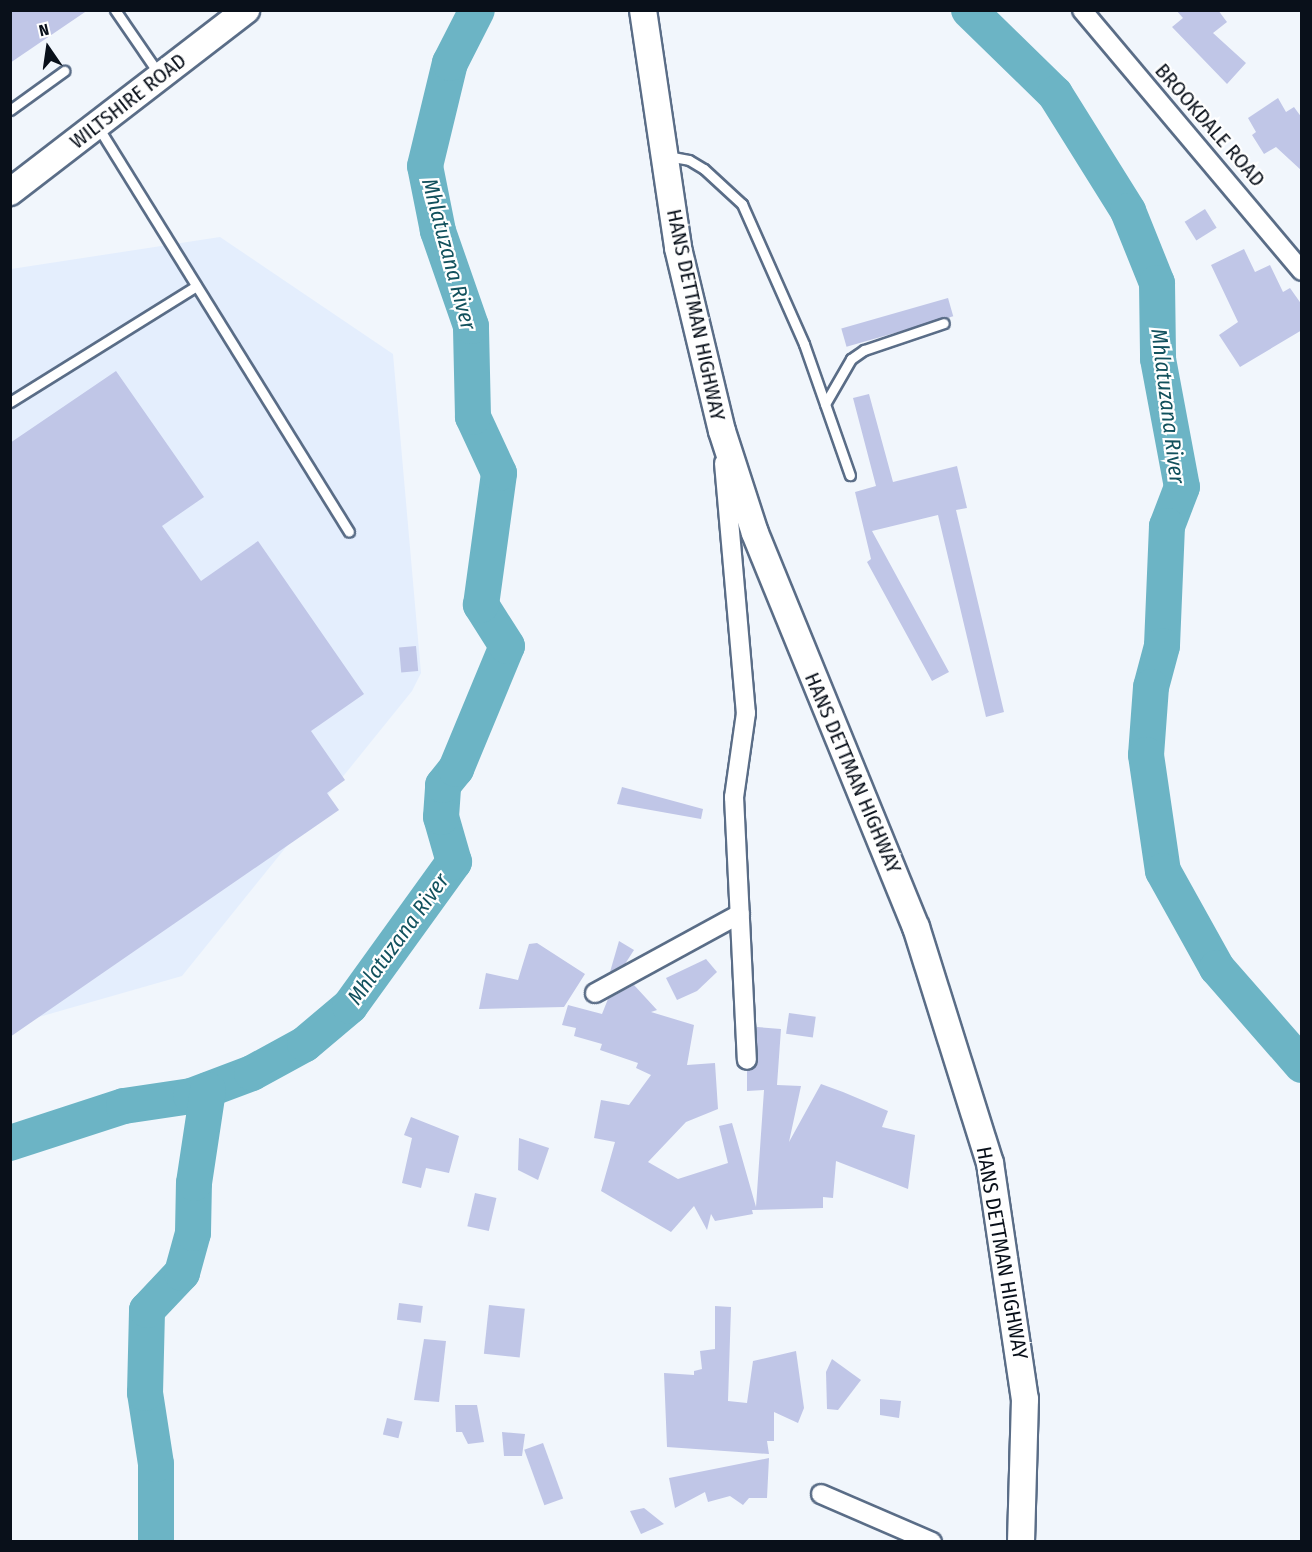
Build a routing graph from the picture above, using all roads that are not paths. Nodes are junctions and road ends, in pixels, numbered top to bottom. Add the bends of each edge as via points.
1 (115, 10) edge
2 (246, 10) edge
3 (643, 10) edge
4 (1082, 10) edge
5 (64, 71) dead end
6 (160, 76) junction
7 (10, 110) edge
8 (97, 125) junction
9 (664, 156) junction
10 (10, 192) edge
11 (1302, 271) edge
12 (196, 286) junction
13 (944, 323) dead end
14 (10, 402) edge
15 (825, 404) junction
16 (722, 431) junction
17 (850, 475) dead end
18 (349, 532) dead end
19 (740, 914) junction
20 (595, 993) dead end
21 (747, 1060) dead end
22 (821, 1494) dead end
23 (932, 1542) edge
24 (1021, 1542) edge

1 - 6 lane
2 - 6 street, WILTSHIRE ROAD
3 - 9 street, HANS DETTMAN HIGHWAY
4 - 11 street, BROOKDALE ROAD
5 - 7 lane
6 - 8 street, WILTSHIRE ROAD
8 - 10 street, WILTSHIRE ROAD
8 - 12 lane
9 - 15 lane via 689,160 724,183 742,204 804,345
9 - 16 street, HANS DETTMAN HIGHWAY via 686,290
12 - 14 lane
12 - 18 lane
13 - 15 lane via 864,350 852,359
15 - 17 lane
16 - 19 street via 746,713 734,798
16 - 24 street, HANS DETTMAN HIGHWAY via 755,533 916,927 990,1163 1025,1399
19 - 20 street
19 - 21 street
22 - 23 street

